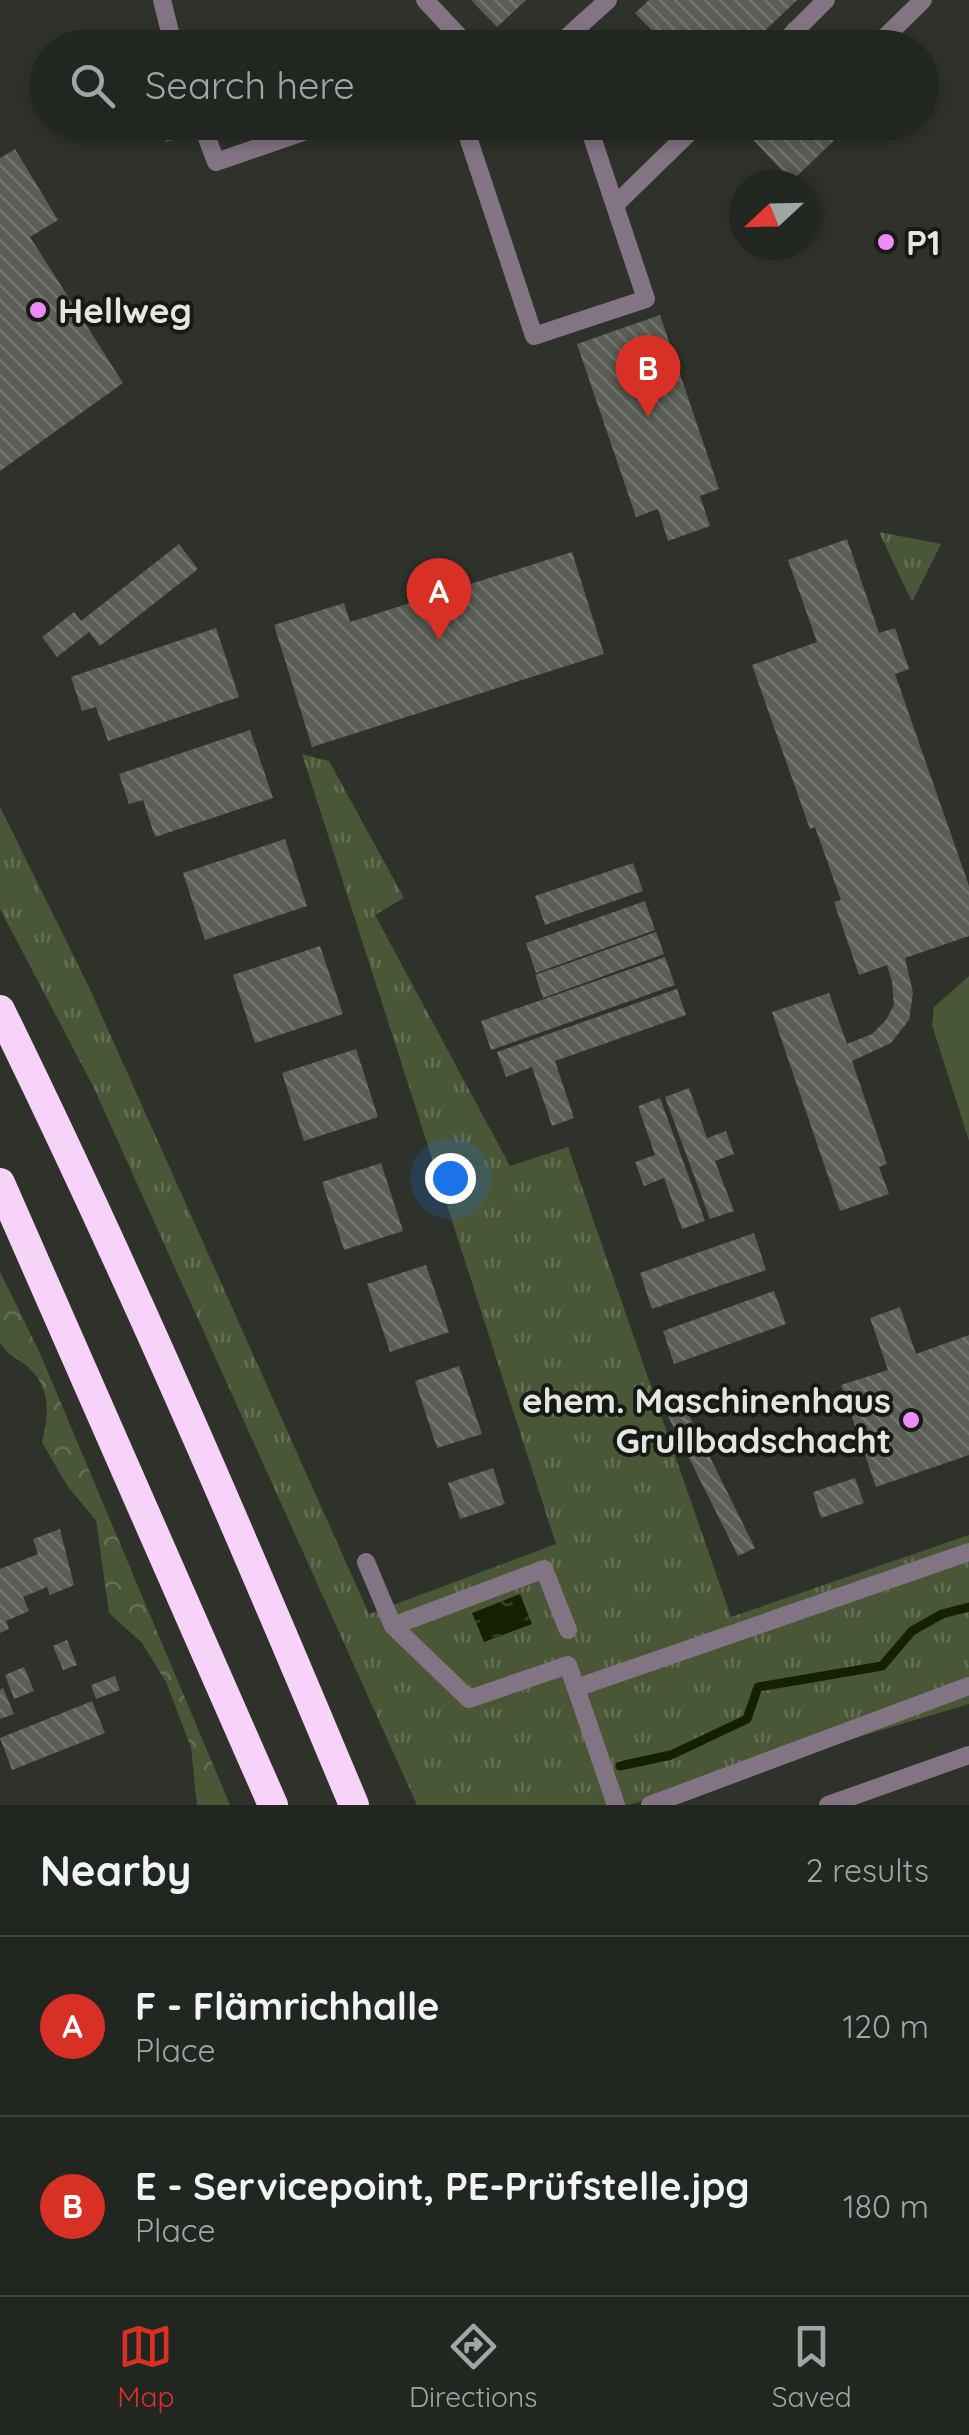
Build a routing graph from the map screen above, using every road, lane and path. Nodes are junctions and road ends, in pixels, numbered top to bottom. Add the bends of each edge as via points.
1 (162, 0) edge
2 (426, 0) edge
3 (608, 0) edge
4 (826, 0) edge
5 (923, 0) edge
6 (170, 30) edge
7 (454, 30) edge
8 (577, 30) edge
9 (796, 30) edge
10 (892, 30) edge
11 (208, 140) edge
12 (280, 140) edge
13 (469, 140) edge
14 (593, 140) edge
15 (682, 140) edge
16 (615, 205) junction
17 (0, 1010) edge
18 (0, 1183) edge
19 (969, 1552) edge
20 (366, 1562) dead end
21 (394, 1626) junction
22 (568, 1630) dead end
23 (969, 1686) edge
24 (576, 1688) junction
25 (969, 1755) edge
26 (273, 1805) edge
27 (354, 1805) edge
28 (616, 1805) edge
29 (650, 1805) edge
30 (828, 1805) edge

1 - 6 lane
2 - 7 lane
3 - 8 lane
4 - 9 lane
5 - 10 lane
11 - 12 lane via 216,162
13 - 16 lane via 534,336 646,298
14 - 16 lane
15 - 16 lane
17 - 27 highway via 99,1213
18 - 26 highway
19 - 24 lane
20 - 21 lane
21 - 22 lane via 544,1569
21 - 24 lane via 469,1699 568,1665
23 - 29 lane
24 - 28 lane
25 - 30 lane

